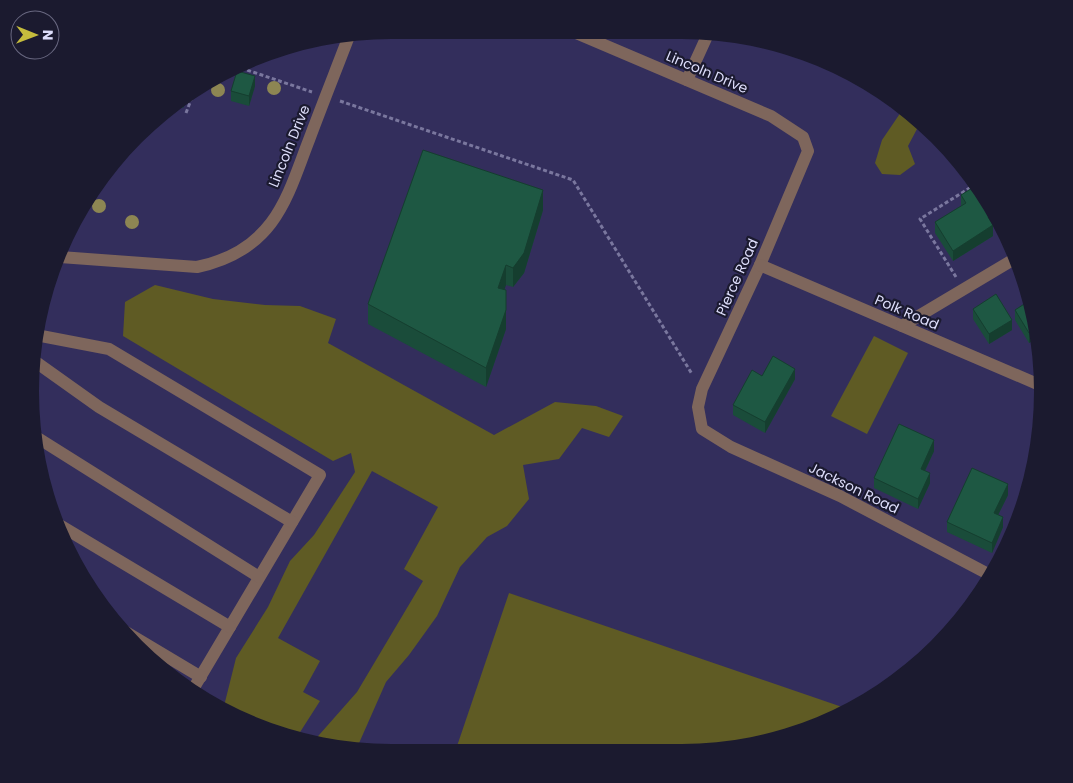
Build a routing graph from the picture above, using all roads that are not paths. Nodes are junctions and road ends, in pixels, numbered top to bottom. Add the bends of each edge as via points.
1 (590, 39) edge
2 (705, 40) edge
3 (348, 42) edge
4 (687, 80) junction
5 (802, 137) joint
6 (66, 257) edge
7 (1009, 262) edge
8 (760, 265) junction
9 (902, 326) junction
10 (44, 336) edge
11 (40, 365) edge
12 (1034, 382) edge
13 (702, 429) joint
14 (43, 441) edge
15 (292, 522) junction
16 (68, 530) edge
17 (984, 572) edge
18 (260, 577) junction
19 (230, 627) junction
20 (145, 644) edge
21 (200, 677) junction
22 (196, 685) edge

1 - 4 street, Lincoln Drive
2 - 4 street
3 - 6 street, Lincoln Drive via 295,178 271,223 249,245 232,257 196,267
4 - 5 street, Lincoln Drive via 771,116
5 - 8 street, Pierce Road via 808,151
7 - 9 street
8 - 9 street, Polk Road
8 - 13 street, Pierce Road via 702,390 698,407
9 - 12 street, Polk Road
10 - 15 street via 109,349 320,475
11 - 15 street via 99,407
13 - 17 street, Jackson Road via 731,447 840,496
14 - 18 street
15 - 18 street
16 - 19 street
18 - 19 street
19 - 21 street
20 - 21 street
21 - 22 street

